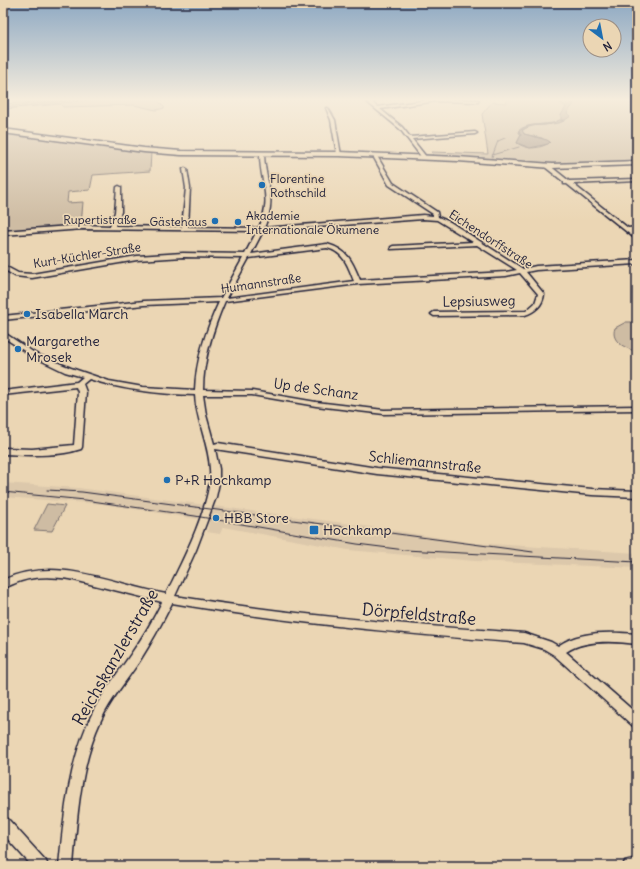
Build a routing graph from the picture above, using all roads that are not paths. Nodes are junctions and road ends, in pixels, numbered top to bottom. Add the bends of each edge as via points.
1 (68, 140) edge
2 (336, 140) edge
3 (412, 140) edge
4 (262, 154) junction
5 (339, 154) junction
6 (375, 156) junction
7 (425, 158) junction
8 (637, 163) edge
9 (547, 166) junction
10 (185, 169) dead end
11 (637, 180) edge
12 (566, 183) junction
13 (119, 187) dead end
14 (436, 218) junction
15 (112, 228) junction
16 (185, 229) junction
17 (637, 229) edge
18 (261, 230) junction
19 (627, 230) junction
20 (3, 233) edge
21 (637, 238) edge
22 (477, 243) junction
23 (393, 248) dead end
24 (248, 256) junction
25 (637, 262) edge
26 (3, 267) edge
27 (522, 271) junction
28 (358, 282) junction
29 (223, 300) junction
30 (525, 313) joint
31 (434, 314) dead end
32 (3, 318) edge
33 (3, 334) edge
34 (87, 377) junction
35 (79, 384) junction
36 (3, 393) edge
37 (199, 393) junction
38 (637, 408) edge
39 (211, 447) junction
40 (3, 451) edge
41 (637, 494) edge
42 (3, 584) edge
43 (170, 599) junction
44 (637, 639) edge
45 (558, 652) junction
46 (637, 722) edge
47 (3, 824) edge
48 (637, 865) edge
49 (40, 866) edge
50 (66, 866) edge
51 (630, 866) edge

1 - 4 main road via 155,151
2 - 5 street
3 - 7 street
4 - 5 main road
4 - 18 street, Reichskanzlerstraße via 269,201
5 - 6 main road
6 - 7 main road
6 - 14 street, Eichendorffstraße via 391,184 435,213
7 - 9 main road
8 - 9 main road
9 - 12 street
10 - 16 street via 188,188
11 - 12 street
12 - 19 street
13 - 15 street via 118,209
14 - 18 street, Rupertistraße via 386,219
14 - 22 street, Eichendorffstraße
15 - 16 street, Rupertistraße
15 - 20 street, Rupertistraße
16 - 18 street, Rupertistraße
17 - 19 street
18 - 24 street, Reichskanzlerstraße
19 - 21 street
22 - 23 street
22 - 27 street, Eichendorffstraße
24 - 26 street, Kurt-Küchler-Straße via 183,255 136,258 32,276 17,275
24 - 28 street, Kurt-Küchler-Straße via 322,246 332,247 345,255
24 - 29 street, Reichskanzlerstraße
25 - 27 street, Humannstraße
27 - 28 street, Humannstraße
27 - 30 street, Eichendorffstraße via 533,282 541,298 532,310
28 - 29 street, Humannstraße
29 - 32 street, Humannstraße via 144,303
29 - 37 street, Reichskanzlerstraße via 203,355
30 - 31 street, Lepsiusweg
33 - 34 street, Up de Schanz via 44,360
34 - 35 street
34 - 37 street, Up de Schanz via 138,389
35 - 36 street
35 - 40 street via 82,392 78,447
37 - 38 street, Up de Schanz via 252,393 384,412
37 - 39 street, Reichskanzlerstraße
39 - 41 street, Schliemannstraße via 377,471 576,491
39 - 43 street, Reichskanzlerstraße via 215,463 212,495
42 - 43 street, Dörpfeldstraße via 32,574 55,573
43 - 45 street, Dörpfeldstraße via 383,628 524,638 547,645
43 - 50 street, Reichskanzlerstraße via 148,638 100,710 87,741 79,764 70,814
44 - 45 street via 589,639 572,642
45 - 46 street, Dörpfeldstraße
47 - 49 street
48 - 51 street

